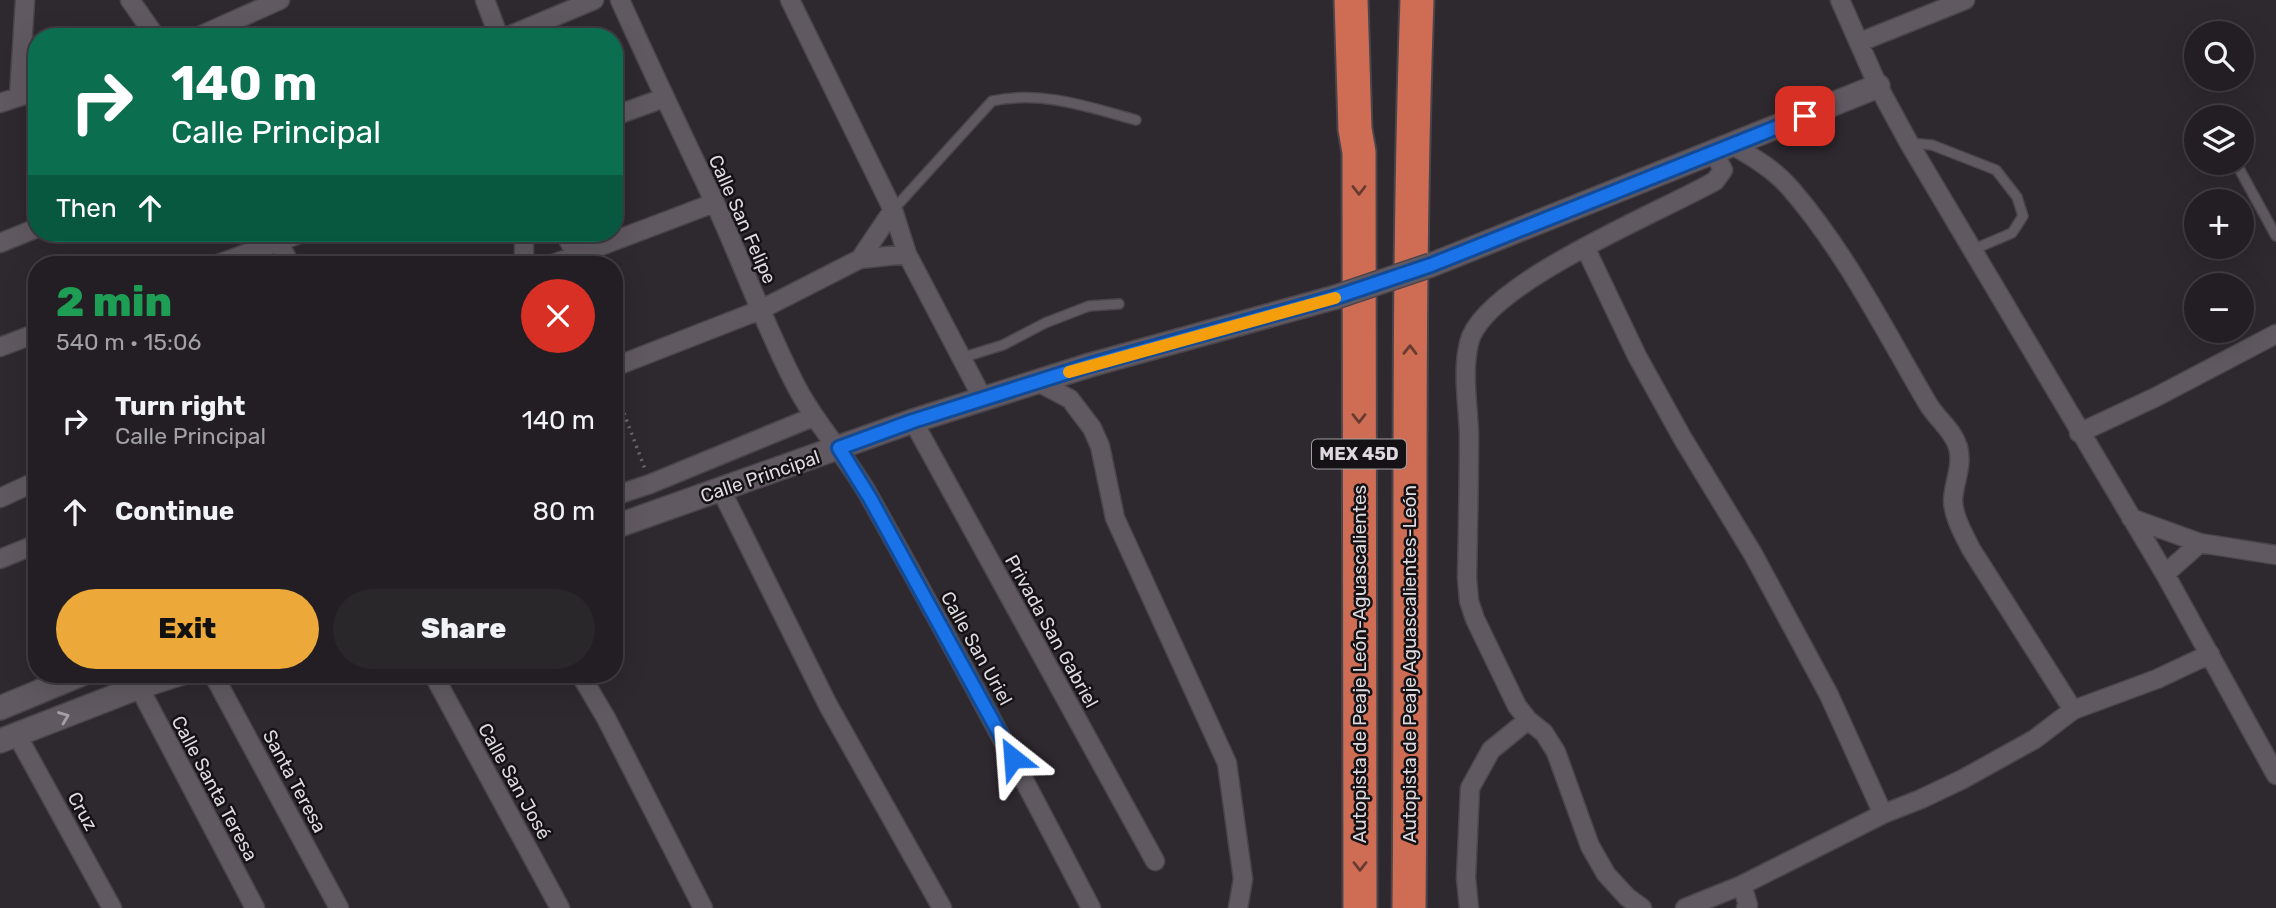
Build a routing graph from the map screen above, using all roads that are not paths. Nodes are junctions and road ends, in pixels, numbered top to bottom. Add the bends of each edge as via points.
1 (25, 0) edge
2 (130, 0) edge
3 (485, 0) edge
4 (594, 0) edge
5 (620, 0) edge
6 (790, 0) edge
7 (1351, 0) edge
8 (1365, 0) edge
9 (1408, 0) edge
10 (1417, 0) edge
11 (1840, 0) edge
12 (1965, 0) edge
13 (273, 2) edge
14 (150, 28) edge
15 (217, 28) edge
16 (504, 28) edge
17 (528, 28) edge
18 (1860, 42) junction
19 (1878, 86) junction
20 (28, 94) edge
21 (19, 97) junction
22 (664, 98) junction
23 (0, 103) edge
24 (623, 113) edge
25 (1413, 116) junction
26 (1136, 120) dead end
27 (1909, 143) junction
28 (1723, 149) junction
29 (1359, 152) junction
30 (2243, 175) edge
31 (714, 203) junction
32 (893, 210) junction
33 (28, 232) edge
34 (2276, 236) edge
35 (623, 237) edge
36 (265, 242) edge
37 (570, 242) edge
38 (610, 242) edge
39 (0, 243) edge
40 (1585, 247) junction
41 (1972, 250) junction
42 (906, 254) junction
43 (576, 255) joint
44 (235, 256) edge
45 (860, 259) junction
46 (1119, 304) dead end
47 (760, 310) junction
48 (2276, 334) edge
49 (28, 336) edge
50 (0, 347) edge
51 (961, 358) junction
52 (623, 363) edge
53 (1031, 384) junction
54 (983, 399) junction
55 (813, 417) junction
56 (913, 421) junction
57 (2079, 433) junction
58 (839, 448) junction
59 (28, 485) edge
60 (721, 490) junction
61 (623, 493) edge
62 (0, 498) edge
63 (2131, 519) junction
64 (623, 524) edge
65 (2200, 543) junction
66 (28, 548) edge
67 (2276, 555) edge
68 (0, 559) edge
69 (2165, 575) junction
70 (2210, 654) junction
71 (60, 683) edge
72 (151, 683) edge
73 (218, 683) edge
74 (438, 683) edge
75 (585, 683) edge
76 (139, 687) junction
77 (0, 708) edge
78 (2073, 710) junction
79 (1528, 720) junction
80 (9, 738) edge
81 (2276, 775) edge
82 (1883, 814) junction
83 (1155, 861) dead end
84 (1742, 885) junction
85 (112, 908) edge
86 (254, 908) edge
87 (339, 908) edge
88 (561, 908) edge
89 (703, 908) edge
90 (942, 908) edge
91 (1091, 908) edge
92 (1238, 908) edge
93 (1360, 908) edge
94 (1409, 908) edge
95 (1469, 908) edge
96 (1642, 908) edge
97 (1685, 908) edge
98 (1746, 908) edge

1 - 21 street
2 - 14 street
3 - 16 street
4 - 17 street
5 - 22 street, Calle San Felipe
6 - 32 street
7 - 29 highway, Autopista de Peaje León-Aguascalientes / MEX 45D
8 - 29 highway via 1364,131
9 - 25 highway
10 - 25 highway, Autopista de Peaje Aguascalientes-León / MEX 45D
11 - 18 street
12 - 18 street
13 - 15 street
18 - 19 street
19 - 27 street
19 - 28 street, Calle Principal
20 - 21 street
21 - 23 street
22 - 24 street
22 - 31 street, Calle San Felipe
94 -> 25 highway, Autopista de Peaje Aguascalientes-León / MEX 45D
26 - 32 lane via 1061,100 1009,97 992,101
27 - 41 street
27 - 41 lane via 1932,145 1996,170 2017,197 2023,216 2012,233
28 - 40 street via 1723,170 1715,180
28 - 53 street, Calle Principal, bridge via 1431,265 1336,297
28 - 78 street via 1770,169 1843,258 1928,405 1954,437 1959,459 1953,502 1971,549
29 -> 93 highway, Autopista de Peaje León-Aguascalientes / MEX 45D
30 - 34 lane
31 - 35 street
31 - 47 street, Calle San Felipe
32 - 42 street
32 - 45 street
33 - 39 street
36 - 44 street
37 - 43 street
38 - 43 street
40 - 79 street via 1496,305 1469,340 1469,601 1517,706
40 - 82 street via 1637,356 1829,695
41 - 57 street
42 - 45 street
42 - 51 street
45 - 47 street
46 - 51 lane via 1089,306 1003,345
47 - 52 street
47 - 55 street, Calle San Felipe
48 - 57 street
49 - 50 street
51 - 54 street
53 - 54 street, Calle Principal
53 - 92 street via 1070,399 1092,428 1115,518 1227,763 1243,879
54 - 56 street, Calle Principal
55 - 58 street, Calle San Felipe
55 - 61 street
56 - 58 street, Calle Principal
56 - 83 street, Privada San Gabriel
57 - 63 street
58 - 60 street, Calle Principal
58 - 91 street, Calle San Uriel via 976,689
59 - 62 street
60 - 64 street, Calle Principal
60 - 90 street via 828,705
63 - 65 street
63 - 69 street
65 - 67 street
65 - 69 street
66 - 68 street
69 - 70 street
70 - 78 street
70 - 81 street
71 - 77 street
72 - 76 street
73 - 87 street, Santa Teresa
74 - 88 street, Calle San José
75 - 89 street
80 -> 76 street
76 - 86 street, Calle Santa Teresa
78 - 82 street via 2002,759
79 - 95 street via 1491,750 1470,788
79 - 96 street via 1556,752 1590,846 1606,874
80 - 85 street, Cruz
82 - 84 street
84 - 97 street
84 - 98 street

